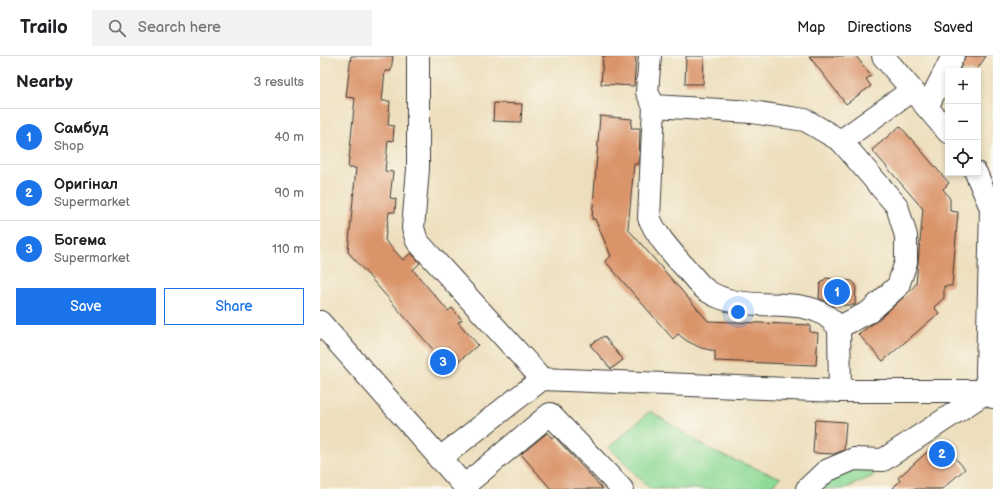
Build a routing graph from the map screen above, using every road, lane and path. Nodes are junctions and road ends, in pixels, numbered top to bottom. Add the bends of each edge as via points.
1 (418, 56) edge
2 (650, 56) edge
3 (884, 56) edge
4 (953, 56) edge
5 (912, 90) junction
6 (654, 106) junction
7 (927, 107) junction
8 (945, 128) edge
9 (841, 140) junction
10 (977, 176) edge
11 (992, 230) edge
12 (320, 322) edge
13 (839, 327) junction
14 (542, 379) junction
15 (840, 391) junction
16 (990, 394) edge
17 (439, 459) junction
18 (465, 488) edge
19 (622, 489) edge
20 (807, 489) edge

1 - 14 main road via 418,169 413,228 417,241
2 - 6 main road via 647,92
3 - 5 main road
4 - 7 main road
5 - 7 main road
5 - 9 main road
6 - 9 main road via 752,112 805,120
6 - 13 main road via 649,218 654,231 706,290 726,300 803,307 824,314
7 - 8 main road
9 - 13 main road via 897,206 906,236 906,262 898,286 869,312
10 - 11 main road via 991,208
11 - 16 main road via 986,372
12 - 17 main road
13 - 15 main road
14 - 15 main road
14 - 17 main road
15 - 16 main road
16 - 20 main road via 883,460 854,459 826,471
17 - 18 main road
18 - 19 main road via 550,414

